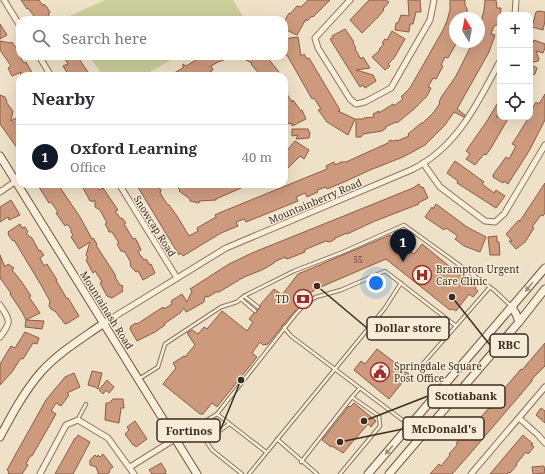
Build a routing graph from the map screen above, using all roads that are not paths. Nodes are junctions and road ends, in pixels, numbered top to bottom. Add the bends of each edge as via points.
1 (4, 0) edge
2 (350, 0) edge
3 (434, 0) edge
4 (516, 0) edge
5 (515, 12) edge
6 (16, 20) edge
7 (41, 60) edge
8 (497, 66) edge
9 (49, 72) edge
10 (545, 145) edge
11 (0, 156) edge
12 (423, 163) junction
13 (16, 181) joint
14 (20, 188) edge
15 (121, 188) edge
16 (0, 192) edge
17 (545, 268) edge
18 (177, 278) junction
19 (401, 283) junction
20 (490, 286) junction
21 (545, 289) edge
22 (244, 296) junction
23 (240, 299) junction
24 (0, 305) edge
25 (258, 307) dead end
26 (512, 307) junction
27 (255, 310) dead end
28 (518, 322) junction
29 (104, 323) junction
30 (456, 326) junction
31 (283, 329) junction
32 (0, 337) edge
33 (420, 366) dead end
34 (335, 369) junction
35 (138, 379) junction
36 (545, 387) edge
37 (360, 388) junction
38 (352, 397) junction
39 (86, 404) dead end
40 (217, 414) junction
41 (519, 418) junction
42 (78, 420) junction
43 (229, 424) junction
44 (410, 425) junction
45 (0, 436) edge
46 (175, 439) junction
47 (277, 439) junction
48 (545, 443) edge
49 (266, 452) junction
50 (301, 462) junction
51 (130, 467) junction
52 (40, 474) edge
53 (134, 474) edge
54 (197, 474) edge
55 (242, 474) edge
56 (249, 474) edge
57 (316, 474) edge
58 (340, 474) edge
59 (368, 474) edge
60 (388, 474) edge
61 (471, 474) edge

1 - 6 street
2 - 3 street via 315,38 318,48 350,99 356,104 391,88 430,20
4 - 5 street
7 - 9 street
8 - 12 street, Mountainberry Road via 456,135
10 - 12 street via 504,214 495,222 485,221 440,188
11 - 13 street, Mountainash Road
12 - 18 street, Mountainberry Road via 226,248
13 - 16 street
14 - 29 street, Mountainash Road
15 - 18 street, Snowcap Road
17 -> 26 street
18 - 29 street, Mountainberry Road
19 - 30 lane
19 - 31 lane via 385,271 305,304
19 - 34 lane via 385,308
20 - 22 lane via 404,225 294,271
20 - 26 lane
20 - 30 lane
21 - 28 street
22 - 23 lane
22 - 25 lane
23 - 27 lane
23 - 35 lane via 220,307 166,344 158,367
24 - 32 street via 8,318 8,326
26 - 28 street
26 - 44 street
28 - 60 street
29 - 35 street, Mountainash Road
29 - 45 street via 65,350 42,371 21,398
30 - 33 lane
31 - 34 lane
31 - 40 lane
34 - 37 lane
34 - 47 lane
35 - 46 street, Mountainash Road
36 - 41 street
37 - 38 lane
37 - 44 lane
38 - 50 lane
38 - 58 lane via 379,416 380,426
39 - 42 lane
40 - 43 lane
40 - 46 lane
41 - 48 street
41 - 61 street
42 - 51 street via 108,438
42 - 52 street via 66,425
43 - 49 lane
43 - 55 lane via 206,441 212,450
44 -> 59 street
46 - 51 street
46 - 54 street, Mountainash Road
47 - 49 lane
47 - 50 lane
49 - 56 lane
50 - 57 lane
51 - 53 street

